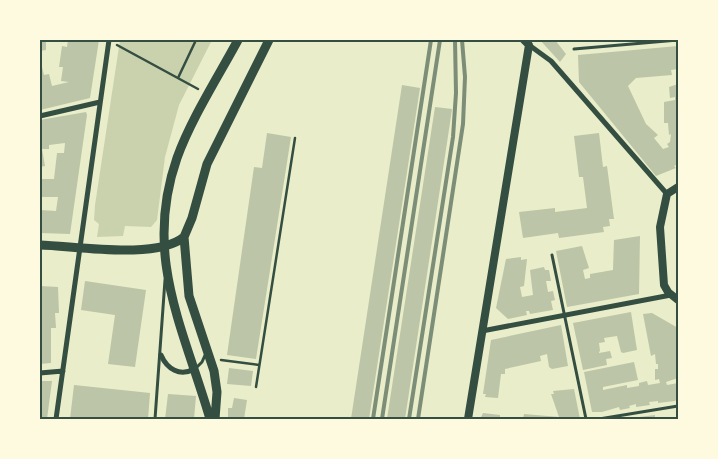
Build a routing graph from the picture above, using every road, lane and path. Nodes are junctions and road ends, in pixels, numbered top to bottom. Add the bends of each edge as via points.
1 (109, 40) edge
2 (196, 40) edge
3 (238, 40) edge
4 (269, 40) edge
5 (678, 40) edge
6 (527, 42) edge
7 (574, 49) dead end
8 (178, 78) junction
9 (186, 83) dead end
10 (100, 102) junction
11 (40, 116) edge
12 (295, 138) dead end
13 (678, 187) edge
14 (666, 194) junction
15 (184, 237) junction
16 (40, 245) edge
17 (80, 247) junction
18 (163, 248) junction
19 (552, 255) dead end
20 (166, 270) junction
21 (671, 295) junction
22 (678, 300) edge
23 (564, 316) junction
24 (482, 331) junction
25 (207, 348) junction
26 (161, 355) junction
27 (210, 358) junction
28 (259, 365) junction
29 (195, 369) junction
30 (63, 371) junction
31 (40, 373) edge
32 (256, 387) dead end
33 (678, 406) edge
34 (56, 419) edge
35 (155, 419) edge
36 (210, 419) edge
37 (215, 419) edge
38 (468, 419) edge
39 (586, 419) edge
40 (599, 419) edge

1 - 8 path
1 - 10 street
2 - 8 path
3 - 18 main road via 178,156 164,216
4 - 15 main road via 207,164
5 - 7 lane
6 - 14 street via 551,61
6 - 24 street
8 - 9 path
10 - 11 street
10 - 17 street
12 - 28 path
13 - 14 street
14 - 21 street via 660,226 660,255 664,285
15 - 18 main road
15 - 25 main road via 189,296
16 - 17 main road
17 - 18 main road
17 - 30 street
18 - 20 main road
19 - 23 lane
20 - 26 lane
20 - 29 main road
21 - 22 street
21 - 23 street
23 - 24 street
23 - 39 lane
24 - 38 street
25 - 27 main road
25 - 29 lane via 202,362
26 - 29 street via 164,363 176,371
26 - 35 lane
27 - 28 path
27 - 37 main road via 218,392
28 - 32 path
29 - 36 main road
30 - 31 street
30 - 34 street
33 - 40 lane

